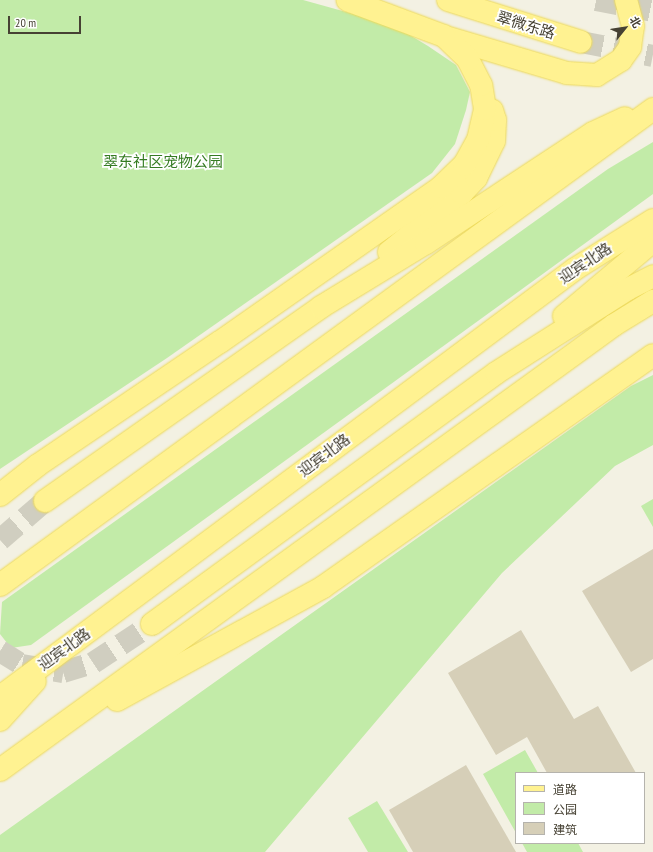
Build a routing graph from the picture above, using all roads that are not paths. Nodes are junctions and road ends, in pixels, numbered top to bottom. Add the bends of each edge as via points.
1 (347, 0) edge
2 (448, 0) edge
3 (626, 0) edge
4 (444, 36) junction
5 (582, 42) tunnel mouth
6 (484, 94) junction
7 (653, 105) edge
8 (653, 109) edge
9 (653, 220) edge
10 (653, 241) edge
11 (653, 276) edge
12 (653, 301) edge
13 (321, 307) junction
14 (653, 355) edge
15 (496, 373) junction
16 (127, 494) junction
17 (0, 495) edge
18 (45, 501) tunnel mouth
19 (0, 575) edge
20 (0, 585) edge
21 (152, 624) tunnel mouth
22 (53, 657) junction
23 (0, 696) edge
24 (0, 720) edge
25 (34, 746) junction
26 (0, 770) edge

1 - 4 main road
2 - 5 main road, 翠微东路
3 - 4 main road via 633,26 630,47 621,60 597,75 567,73
4 - 6 main road via 468,59 478,75
6 - 13 main road via 495,120 494,140 487,159 470,186
6 - 17 main road via 483,122 471,154 464,165 441,187 220,342 38,465
7 - 13 main road via 593,133 426,243
8 - 16 main road
9 - 22 main road, 迎宾北路 via 575,269
10 - 15 main road
11 - 15 main road via 628,289
12 - 25 main road via 614,325
13 - 18 main road
14 - 25 main road via 322,587
15 - 21 main road
16 - 19 main road
16 - 20 main road
22 - 23 main road, 迎宾北路
22 - 24 main road
25 - 26 main road

